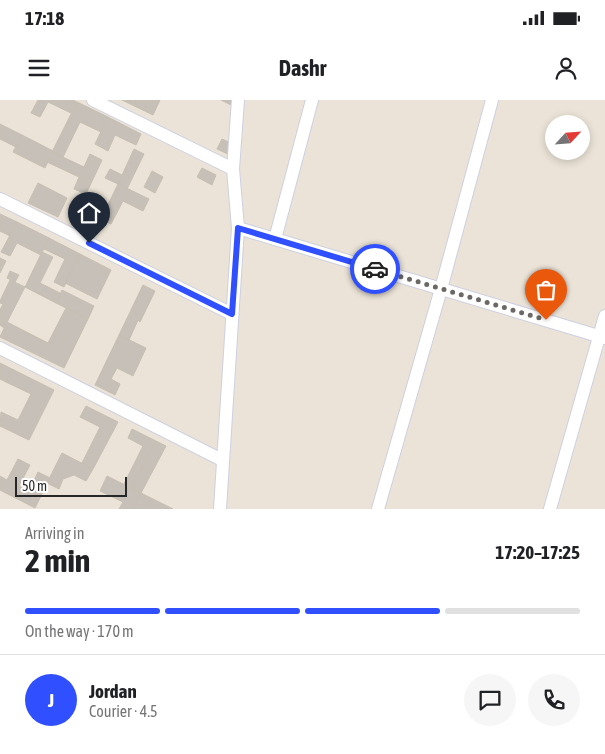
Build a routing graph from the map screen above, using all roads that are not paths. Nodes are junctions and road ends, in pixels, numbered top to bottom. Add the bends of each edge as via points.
1 (93, 100) edge
2 (238, 100) edge
3 (312, 100) edge
4 (492, 100) edge
5 (233, 169) junction
6 (0, 199) edge
7 (238, 228) junction
8 (275, 239) junction
9 (441, 289) junction
10 (232, 314) junction
11 (605, 316) edge
12 (602, 337) edge
13 (0, 348) edge
14 (222, 460) junction
15 (220, 509) edge
16 (378, 509) edge
17 (550, 509) edge

1 - 5 street
2 - 5 street
3 - 8 street
4 - 9 street
5 - 7 street
6 - 10 street
7 - 8 street
7 - 10 street
8 - 9 street
9 - 12 street
9 - 16 street
10 - 14 street
11 - 12 street
12 - 17 street
13 - 14 street
14 - 15 street

